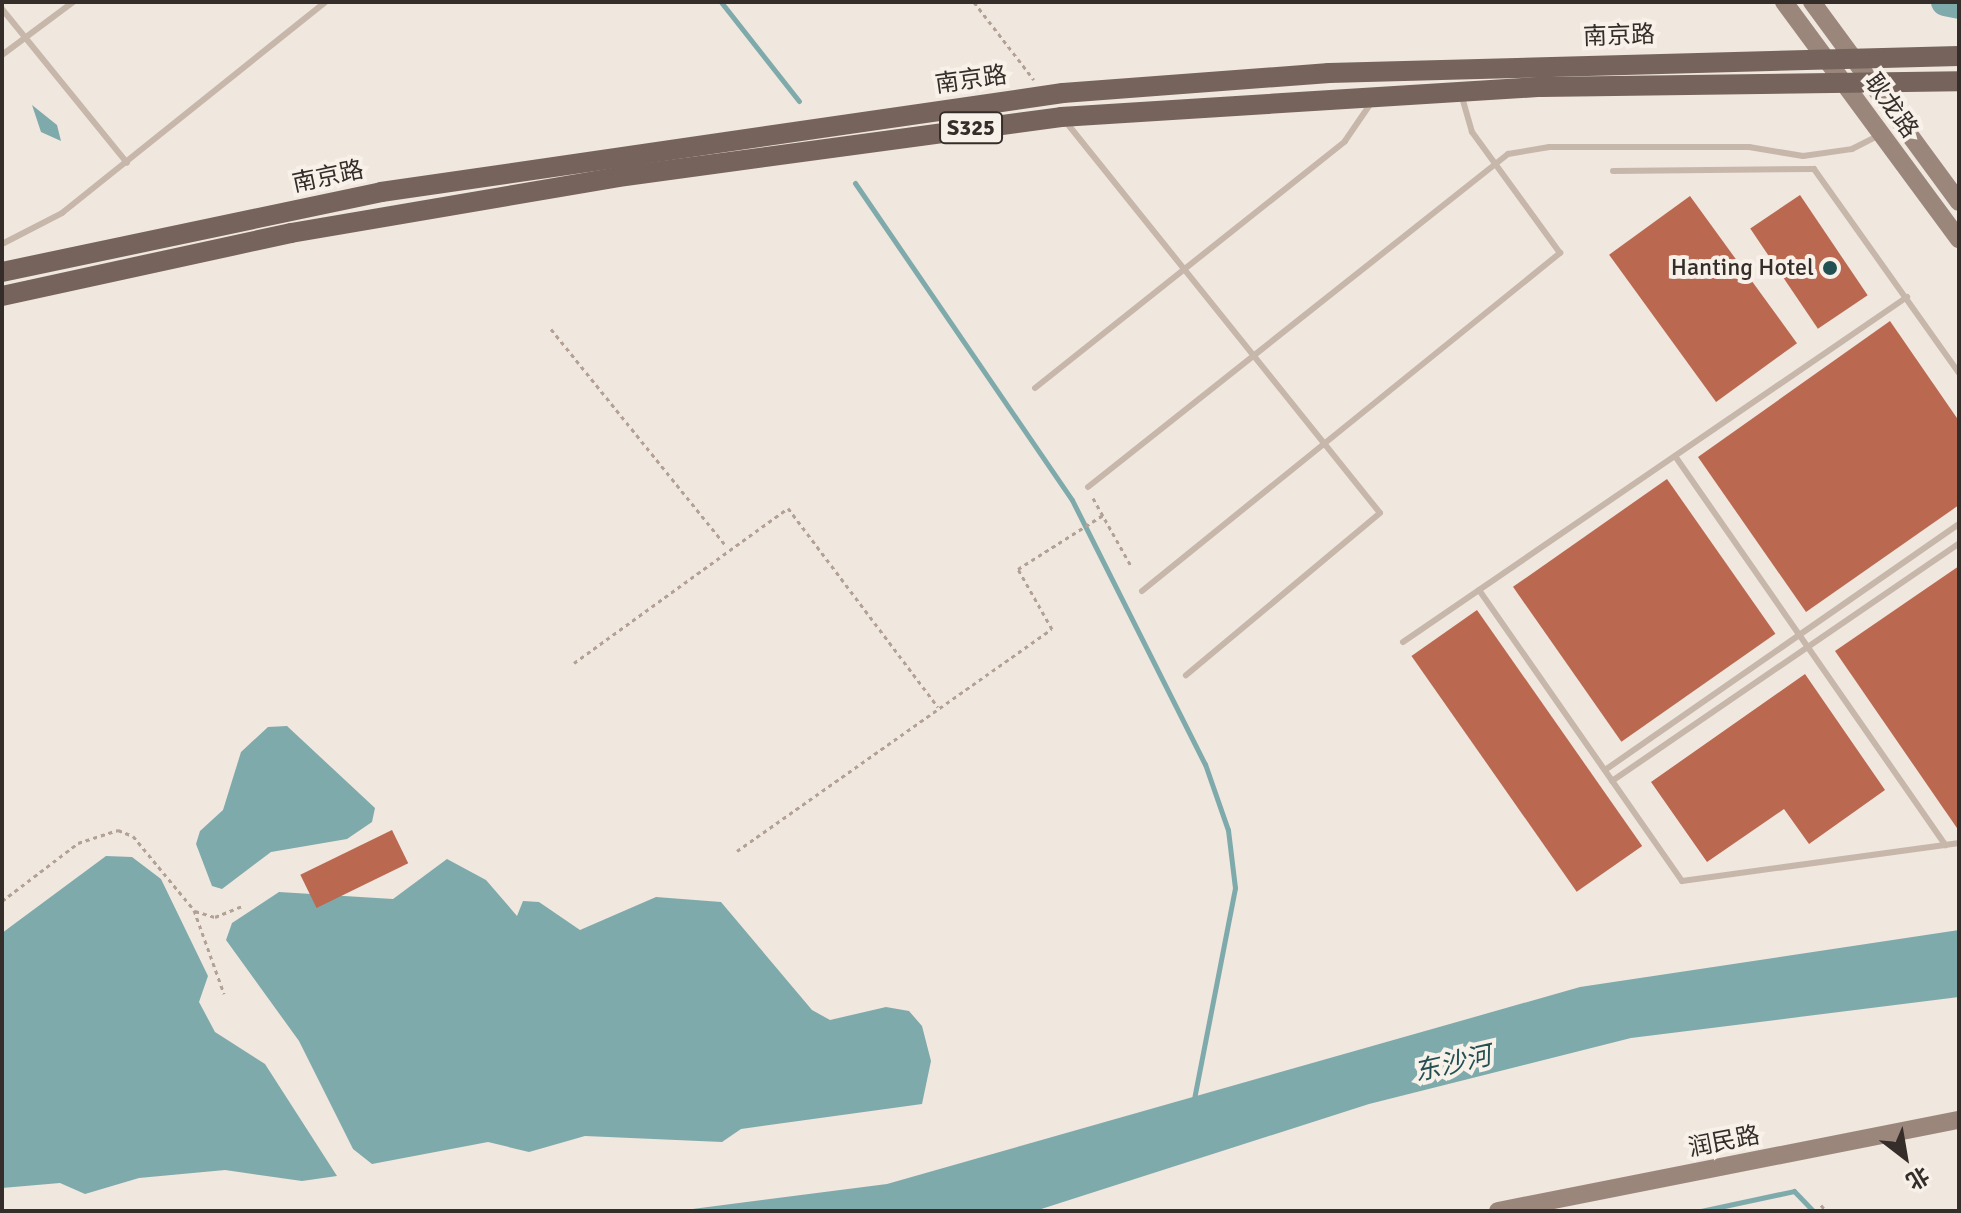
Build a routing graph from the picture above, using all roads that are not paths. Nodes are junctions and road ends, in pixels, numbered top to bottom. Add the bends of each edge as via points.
1 (73, 2) edge
2 (325, 2) edge
3 (1784, 2) edge
4 (1812, 2) edge
5 (2, 9) edge
6 (25, 38) junction
7 (1823, 54) junction
8 (1850, 54) junction
9 (2, 55) edge
10 (1956, 56) edge
11 (1956, 81) edge
12 (1843, 82) junction
13 (1870, 82) junction
14 (1460, 91) junction
15 (1373, 96) junction
16 (1061, 117) junction
17 (1881, 134) junction
18 (127, 163) junction
19 (1496, 163) junction
20 (1613, 171) dead end
21 (1959, 202) edge
22 (1959, 239) edge
23 (2, 244) edge
24 (1185, 268) junction
25 (2, 272) edge
26 (2, 296) edge
27 (1907, 297) junction
28 (1254, 355) junction
29 (1959, 373) edge
30 (1035, 388) dead end
31 (1325, 443) junction
32 (1675, 456) junction
33 (1088, 487) road end
34 (1959, 524) edge
35 (1959, 543) edge
36 (1479, 590) junction
37 (1142, 591) dead end
38 (1799, 635) junction
39 (1403, 642) dead end
40 (1807, 647) junction
41 (1186, 675) dead end
42 (1605, 770) junction
43 (1612, 781) junction
44 (1959, 843) edge
45 (1945, 845) junction
46 (1959, 1120) edge
47 (1498, 1211) edge

1 - 6 lane
2 - 18 lane
3 - 7 street, 耿龙路
4 - 8 street, 耿龙路
5 - 6 lane
6 - 9 lane
6 - 18 lane
7 - 8 main road, 南京路 / S325
7 - 12 street, 耿龙路
7 - 25 main road, 南京路 / S325 via 1329,73 1047,96 381,192
8 - 10 main road, 南京路 / S325
8 - 13 street, 耿龙路
11 - 13 main road, 南京路 / S325
12 - 13 main road, 南京路 / S325
12 - 14 main road, 南京路 / S325
12 - 17 street, 耿龙路
13 - 21 street, 耿龙路
14 - 15 main road, 南京路 / S325
14 - 19 lane via 1472,132
15 - 16 main road, 南京路 / S325
15 - 24 lane via 1365,121 1345,141
16 - 24 lane
16 - 26 main road, 南京路 / S325 via 556,188 291,233
17 - 19 lane via 1852,149 1803,156 1765,148 1549,147 1519,150
17 - 22 street, 耿龙路
18 - 23 lane via 62,213
19 - 28 lane
19 - 31 lane via 1560,253
20 - 27 lane via 1814,169
24 - 28 lane
24 - 30 lane
27 - 29 lane
27 - 32 lane
28 - 31 lane
28 - 33 lane
31 - 37 lane
31 - 41 lane via 1380,513
32 - 36 lane
32 - 38 lane
34 - 38 lane
35 - 40 lane
36 - 39 lane
36 - 42 lane
38 - 40 lane
38 - 42 lane
40 - 43 lane
40 - 45 lane
42 - 43 lane
43 - 45 lane via 1682,881
44 - 45 lane
46 - 47 street, 润民路

